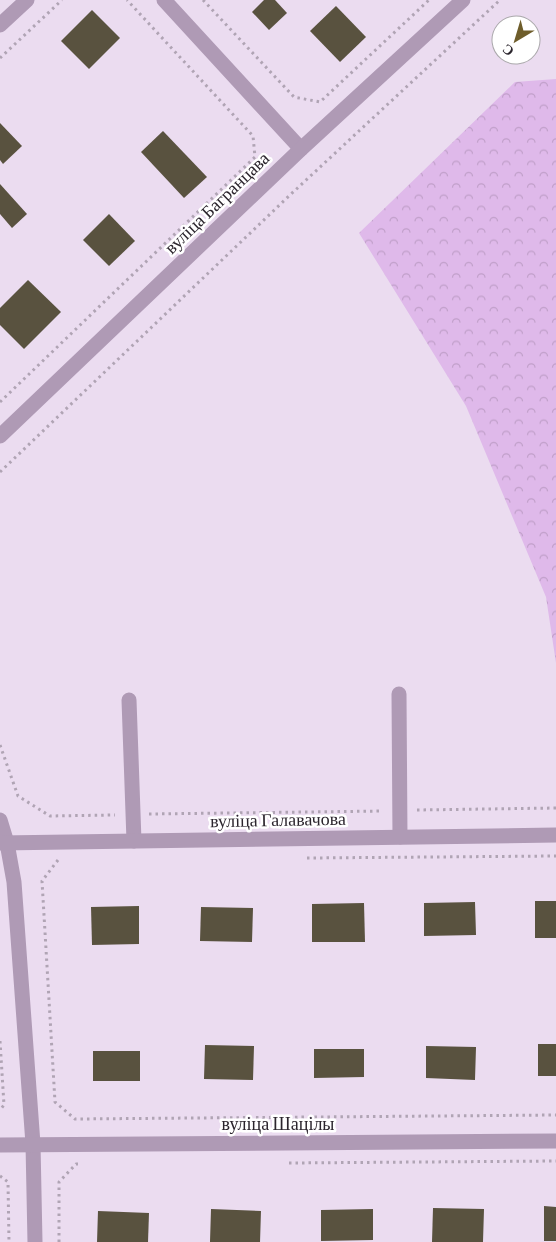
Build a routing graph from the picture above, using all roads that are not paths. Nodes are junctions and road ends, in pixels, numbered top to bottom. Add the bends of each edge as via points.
1 (27, 0) edge
2 (164, 0) edge
3 (463, 0) edge
4 (0, 25) edge
5 (301, 149) junction
6 (0, 436) edge
7 (399, 694) dead end
8 (129, 700) dead end
9 (0, 820) edge
10 (556, 835) edge
11 (400, 837) junction
12 (134, 841) junction
13 (4, 843) edge
14 (556, 1141) edge
15 (33, 1144) junction
16 (0, 1145) edge
17 (35, 1242) edge

1 - 4 street
2 - 5 street
3 - 5 street, вуліца Багранцава
5 - 6 street, вуліца Багранцава
7 - 11 street
8 - 12 street
9 - 13 street
10 - 11 street, вуліца Галавачова
11 - 12 street, вуліца Галавачова
12 - 13 street, вуліца Галавачова
13 - 15 street via 14,882
14 - 15 street, вуліца Шацілы
15 - 16 street, вуліца Шацілы
15 - 17 street

